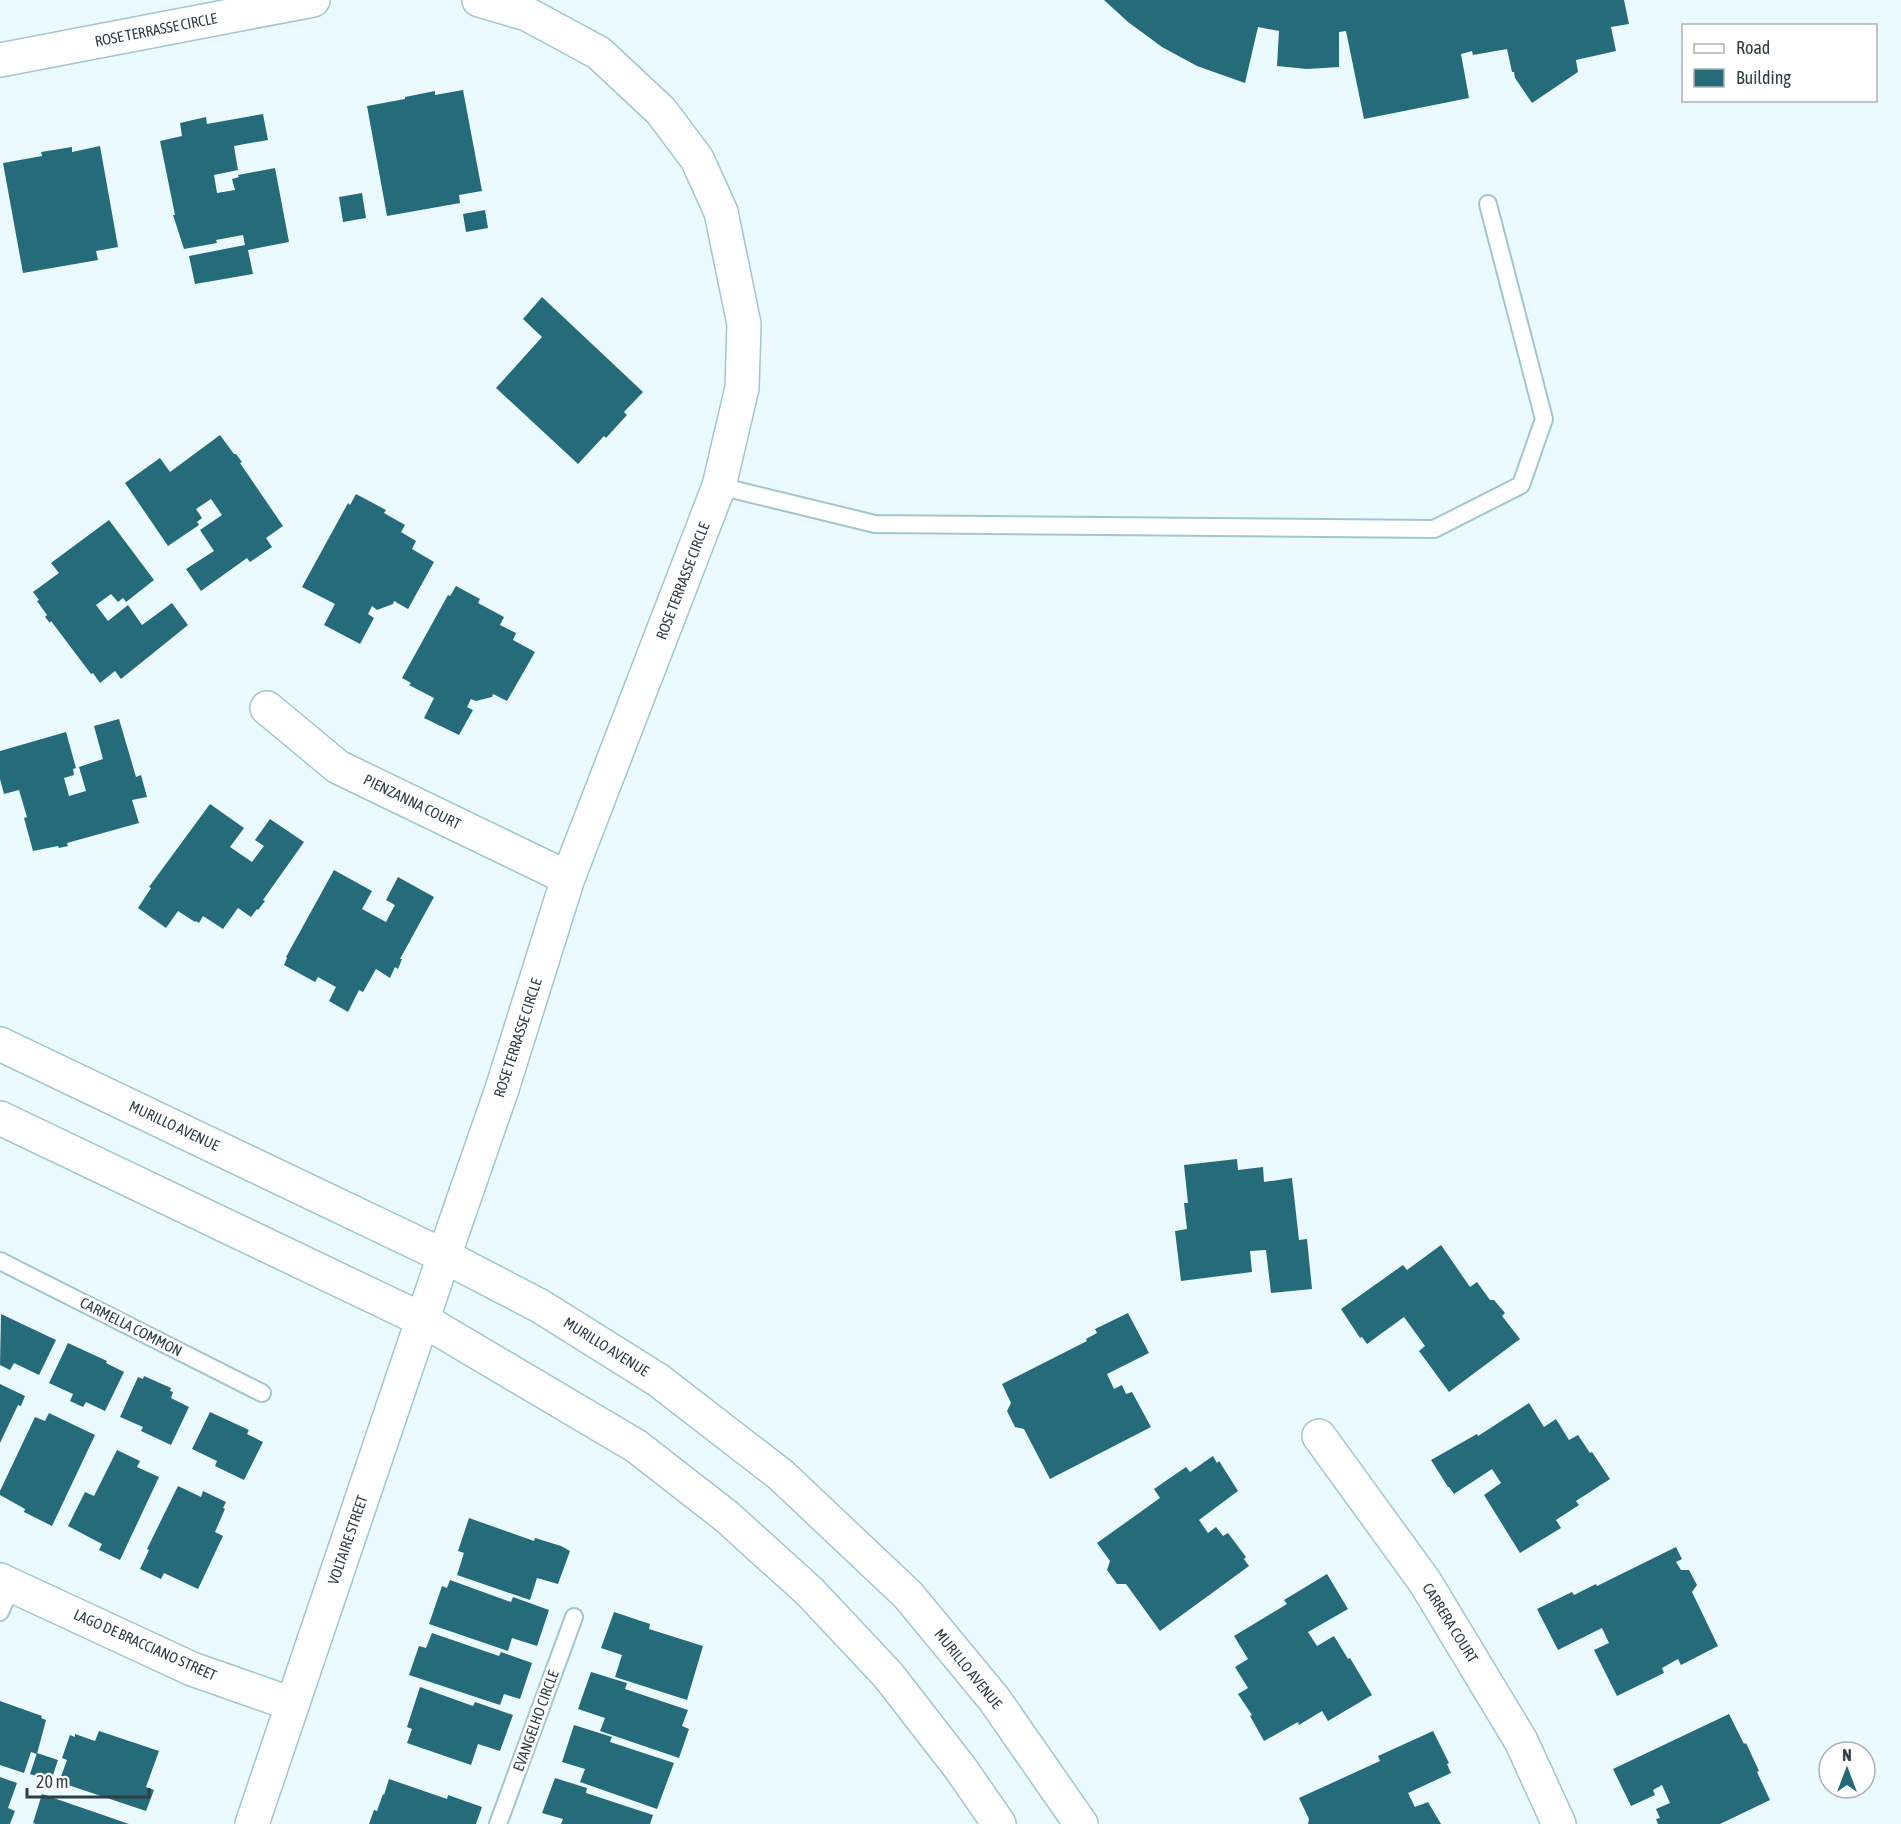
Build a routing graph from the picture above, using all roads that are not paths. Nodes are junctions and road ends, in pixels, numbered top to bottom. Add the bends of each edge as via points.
1 (313, 0) edge
2 (479, 0) edge
3 (0, 60) edge
4 (1488, 204) dead end
5 (719, 486) junction
6 (267, 708) dead end
7 (568, 878) junction
8 (0, 1044) edge
9 (0, 1118) edge
10 (444, 1256) junction
11 (0, 1261) edge
12 (423, 1320) junction
13 (261, 1393) dead end
14 (1318, 1436) dead end
15 (4, 1592) edge
16 (574, 1617) dead end
17 (292, 1704) junction
18 (252, 1824) edge
19 (498, 1824) edge
20 (999, 1824) edge
21 (1081, 1824) edge
22 (1559, 1824) edge

1 - 3 street, ROSE TERRASSE CIRCLE
2 - 5 street, ROSE TERRASSE CIRCLE via 527,14 599,53 661,111 697,159 722,212 744,324 742,388
4 - 5 lane via 1544,418 1521,484 1434,529 875,524
5 - 7 street, ROSE TERRASSE CIRCLE
6 - 7 street, PIENZANNA COURT via 338,767
7 - 10 street, ROSE TERRASSE CIRCLE via 502,1089
8 - 10 street, MURILLO AVENUE
9 - 12 street
10 - 12 street, VOLTAIRE STREET
10 - 21 street, MURILLO AVENUE via 540,1306 658,1380 781,1475 908,1595 994,1699
11 - 13 lane, CARMELLA COMMON
12 - 17 street, VOLTAIRE STREET
12 - 20 street via 636,1446 726,1516 810,1592 888,1675
14 - 22 street, CARRERA COURT via 1425,1582 1521,1741
15 - 17 street, LAGO DE BRACCIANO STREET via 192,1669
16 - 19 lane, EVANGELHO CIRCLE
17 - 18 street, VOLTAIRE STREET

